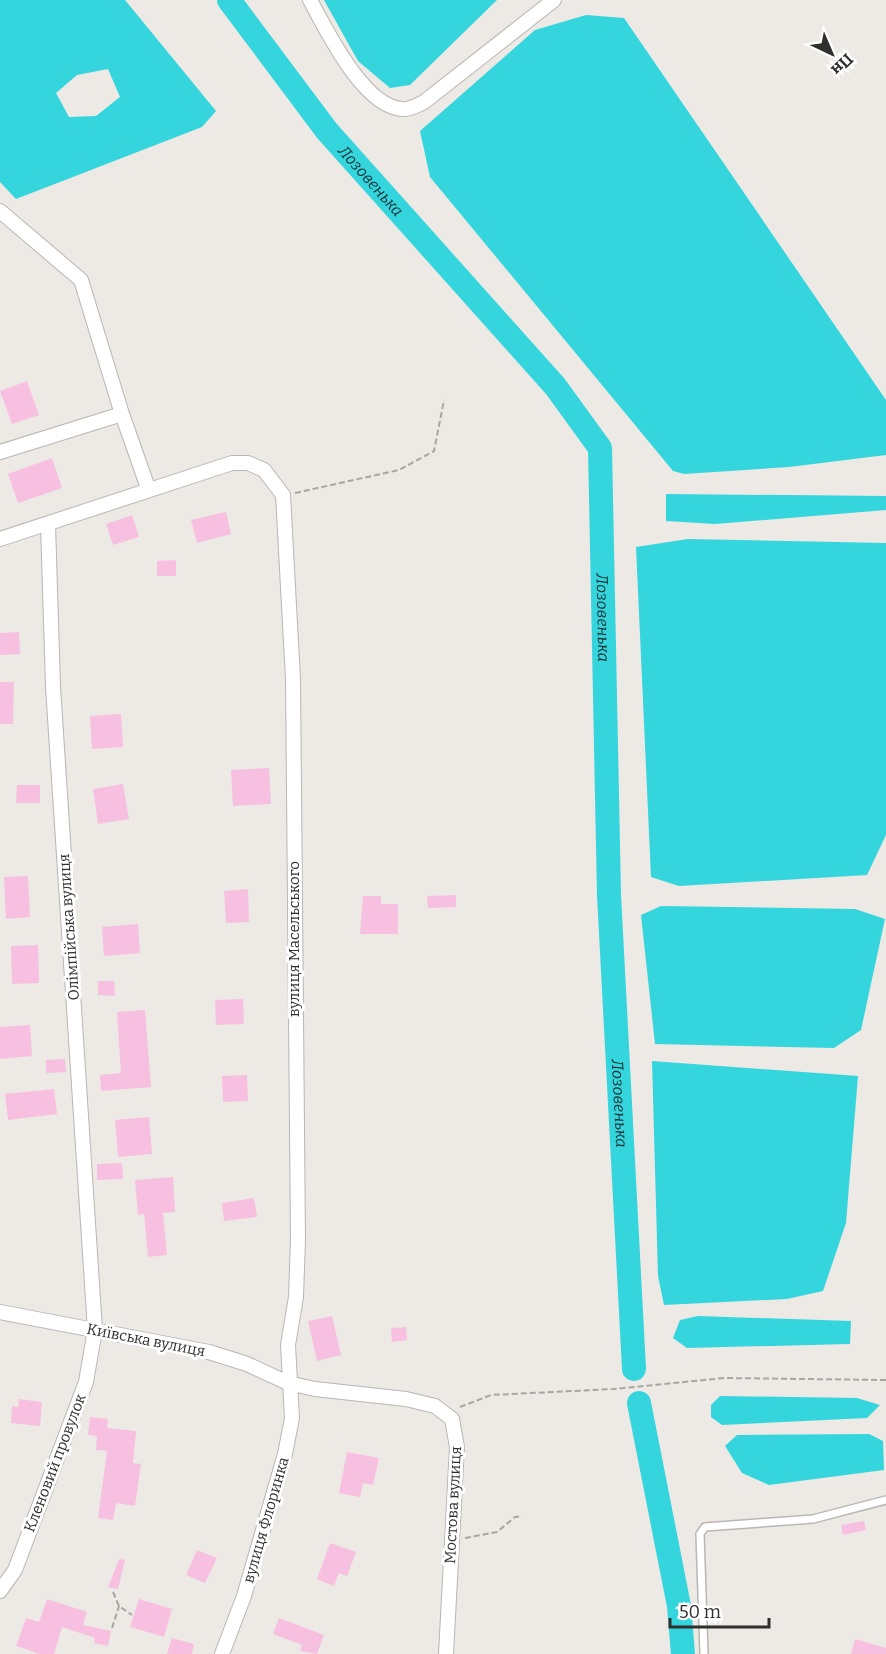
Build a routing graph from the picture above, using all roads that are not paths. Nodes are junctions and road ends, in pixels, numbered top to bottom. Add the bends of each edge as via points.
1 (309, 0) edge
2 (554, 0) edge
3 (0, 211) edge
4 (122, 414) junction
5 (0, 452) edge
6 (148, 488) junction
7 (48, 524) junction
8 (0, 539) edge
9 (0, 1312) edge
10 (95, 1330) junction
11 (288, 1383) junction
12 (886, 1500) edge
13 (0, 1591) edge
14 (222, 1654) edge
15 (446, 1654) edge
16 (704, 1654) edge

1 - 2 street via 368,93 386,106 404,110 424,102
3 - 4 street via 81,280
4 - 5 street
4 - 6 street
6 - 7 street
6 - 11 street, вулиця Масельського via 232,462 264,470 283,495 293,679 298,1129 296,1298 288,1345
7 - 8 street
7 - 10 street, Олімпійська вулиця via 52,687
9 - 10 street, Київська вулиця
10 - 11 street, Київська вулиця via 209,1352
10 - 13 street, Кленовий провулок via 86,1382 15,1570
11 - 14 street, вулиця Флоринка via 292,1418 285,1454 244,1596
11 - 15 street, Мостова вулиця via 406,1399 444,1410 452,1419 458,1447
12 - 16 lane via 813,1519 705,1527 700,1534

